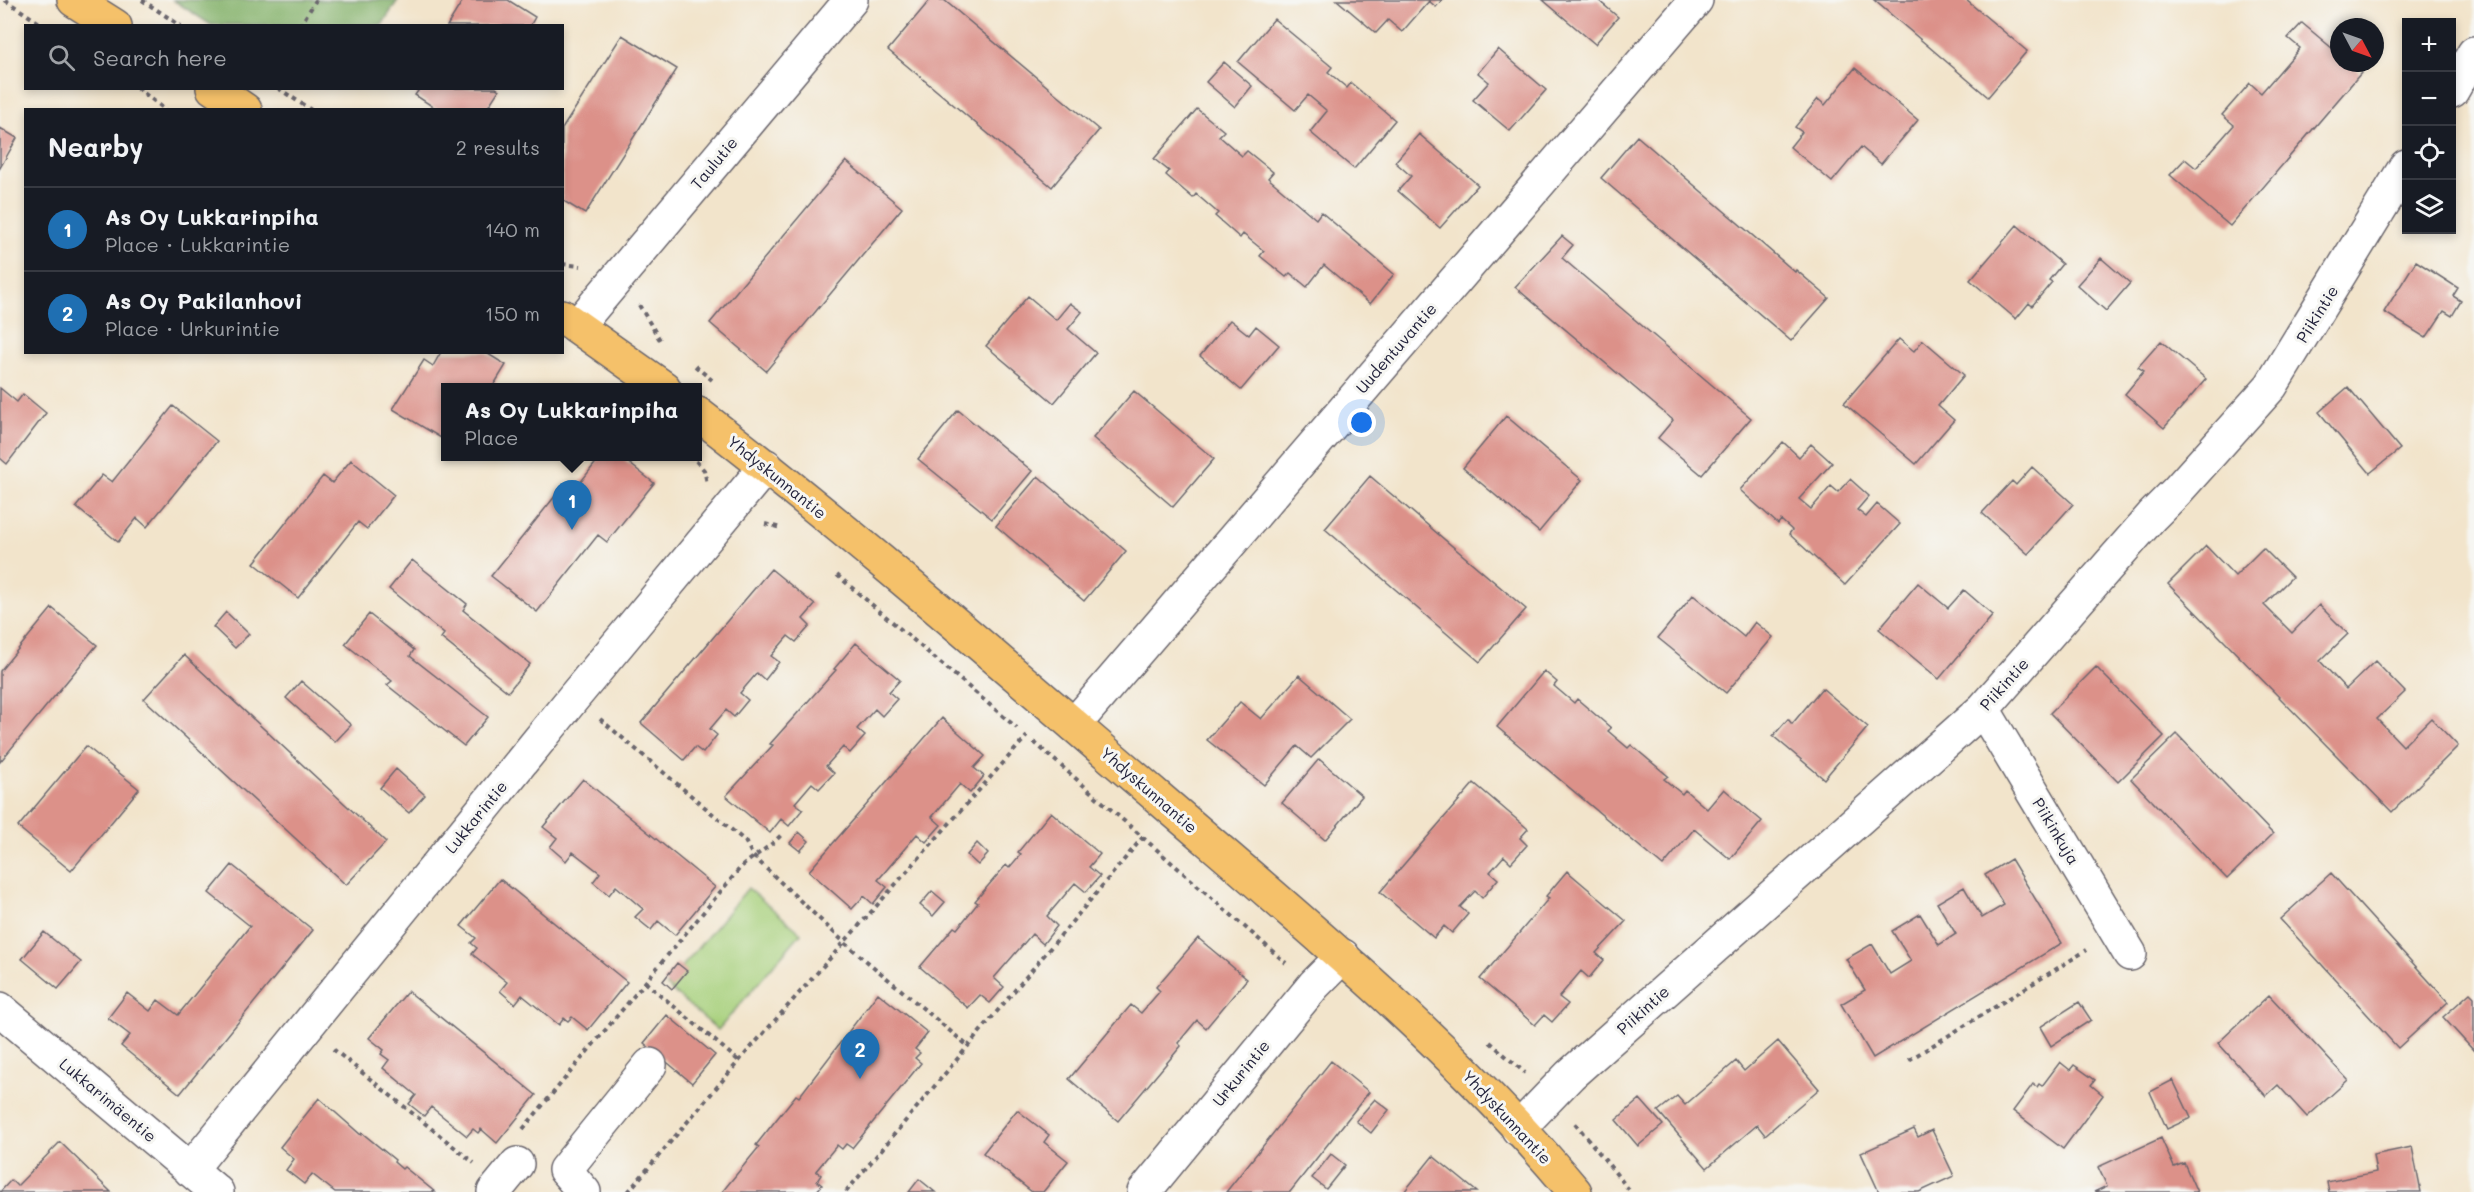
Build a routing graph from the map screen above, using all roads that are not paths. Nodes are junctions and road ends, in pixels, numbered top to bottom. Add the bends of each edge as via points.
1 (74, 0) edge
2 (851, 0) edge
3 (1696, 0) edge
4 (112, 24) edge
5 (2474, 53) edge
6 (2456, 83) edge
7 (216, 90) edge
8 (243, 108) edge
9 (2402, 173) edge
10 (570, 321) edge
11 (658, 383) edge
12 (702, 417) edge
13 (766, 466) junction
14 (1983, 709) junction
15 (1074, 725) junction
16 (2123, 942) road end
17 (1342, 956) junction
18 (0, 1009) edge
19 (650, 1065) dead end
20 (1518, 1129) junction
21 (190, 1170) junction
22 (217, 1192) edge
23 (584, 1192) edge
24 (1144, 1192) edge
25 (1575, 1192) edge

1 - 4 main road
2 - 10 street, Taulutie
3 - 15 street, Uudentuvantie
5 - 6 street
7 - 8 main road
9 - 14 street, Piikintie via 2271,386
10 - 11 main road
12 - 13 main road, Yhdyskunnantie
13 - 15 main road, Yhdyskunnantie
13 - 21 street, Lukkarintie
14 - 16 street, Piikinkuja
14 - 20 street, Piikintie via 1570,1075
15 - 17 main road, Yhdyskunnantie
17 - 20 main road, Yhdyskunnantie via 1452,1059
17 - 24 street, Urkurintie
18 - 21 street, Lukkarimäentie
19 - 23 street via 565,1170
20 - 25 main road, Yhdyskunnantie
21 - 22 street, Lukkarimäentie

